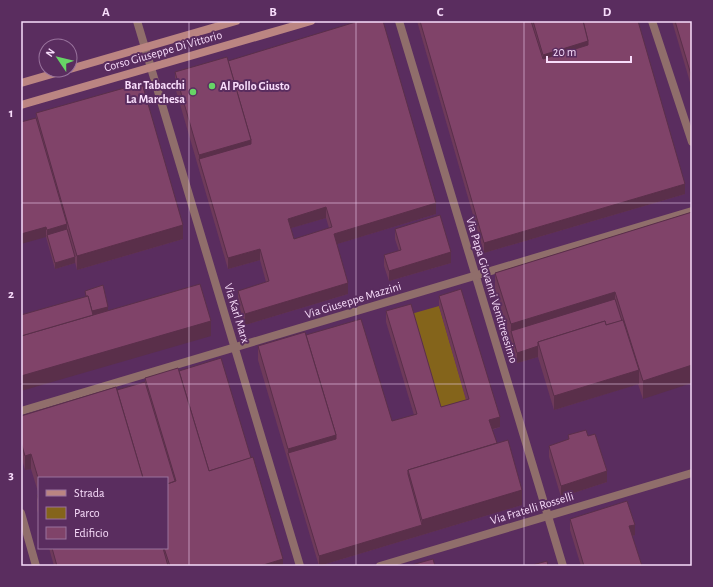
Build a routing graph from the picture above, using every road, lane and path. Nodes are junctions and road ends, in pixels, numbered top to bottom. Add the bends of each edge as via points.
1 (137, 21) edge
2 (236, 21) edge
3 (311, 21) edge
4 (399, 21) edge
5 (652, 21) edge
6 (296, 23) edge
7 (144, 47) junction
8 (78, 67) edge
9 (150, 67) junction
10 (38, 78) edge
11 (21, 83) edge
12 (21, 105) edge
13 (692, 142) edge
14 (692, 211) edge
15 (475, 276) junction
16 (235, 347) junction
17 (21, 411) edge
18 (692, 472) edge
19 (21, 514) edge
20 (548, 516) junction
21 (36, 566) edge
22 (300, 566) edge
23 (380, 566) edge
24 (563, 566) edge

1 - 7 street, Via Karl Marx
2 - 7 main road, Corso Giuseppe Di Vittorio
3 - 6 main road, Corso Giuseppe Di Vittorio
4 - 15 street, Via Papa Giovanni Ventitreesimo
5 - 13 street
6 - 9 main road, Corso Giuseppe Di Vittorio
7 - 8 main road, Corso Giuseppe Di Vittorio
7 - 9 street, Via Karl Marx
9 - 12 main road, Corso Giuseppe Di Vittorio
9 - 16 street, Via Karl Marx
10 - 11 main road
14 - 15 street, Via Giuseppe Mazzini
15 - 16 street, Via Giuseppe Mazzini
15 - 20 street, Via Papa Giovanni Ventitreesimo
16 - 17 street, Via Giuseppe Mazzini
16 - 22 street, Via Karl Marx
18 - 20 street, Via Fratelli Rosselli
19 - 21 street
20 - 23 street, Via Fratelli Rosselli
20 - 24 street, Via Papa Giovanni Ventitreesimo

